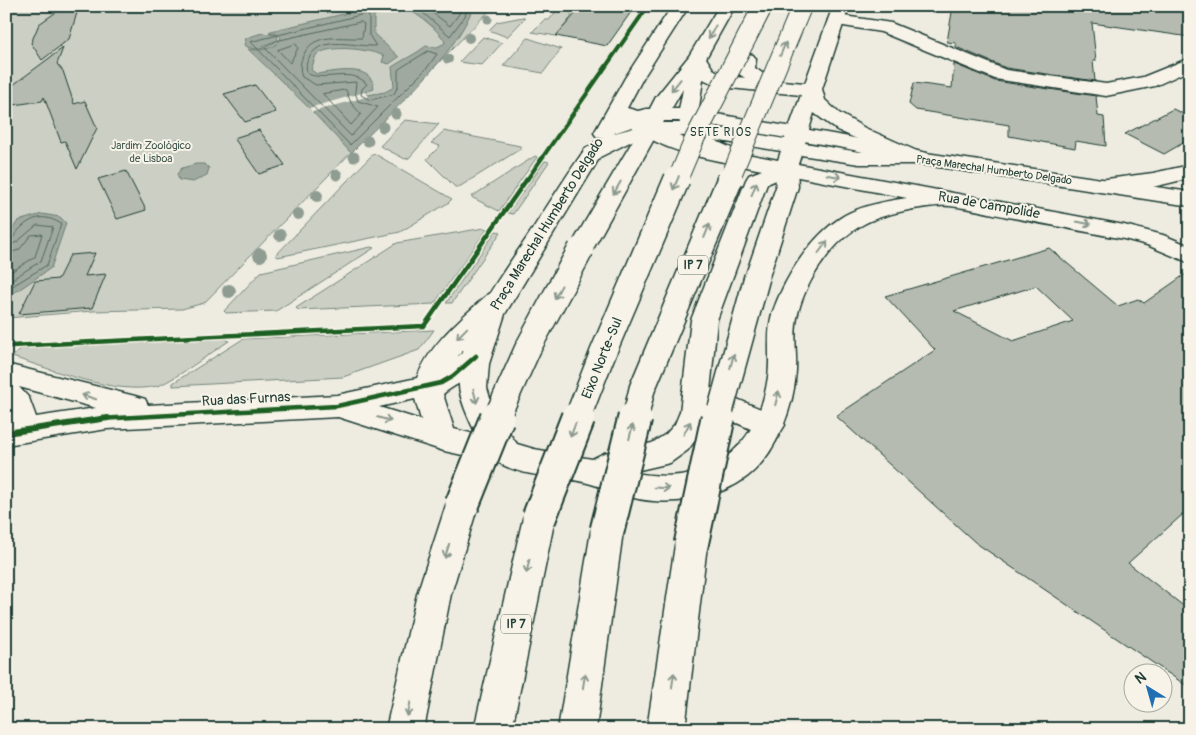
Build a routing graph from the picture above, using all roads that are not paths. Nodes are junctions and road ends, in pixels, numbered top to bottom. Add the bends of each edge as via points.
1 (681, 6) edge
2 (726, 6) edge
3 (763, 6) edge
4 (802, 6) edge
5 (839, 13) edge
6 (697, 58) junction
7 (747, 59) dead end
8 (1190, 63) edge
9 (772, 87) junction
10 (813, 90) junction
11 (640, 116) junction
12 (689, 122) junction
13 (792, 149) junction
14 (592, 154) junction
15 (919, 158) junction
16 (744, 160) junction
17 (1190, 171) edge
18 (1106, 186) junction
19 (951, 198) junction
20 (1190, 200) edge
21 (1190, 255) edge
22 (497, 300) junction
23 (476, 356) junction
24 (6, 374) edge
25 (429, 386) junction
26 (6, 390) edge
27 (696, 392) junction
28 (337, 406) junction
29 (171, 414) junction
30 (770, 425) junction
31 (15, 431) edge
32 (444, 439) junction
33 (506, 452) junction
34 (581, 468) junction
35 (405, 729) edge
36 (492, 729) edge
37 (577, 729) edge
38 (666, 729) edge

1 - 11 main road via 634,78
2 -> 6 main road
3 -> 36 main road, Eixo Norte-Sul / IP 7, bridge via 695,138 602,356 539,518
37 -> 4 main road, IP 7, bridge via 607,531 642,390
5 - 8 main road via 885,27 1002,75 1106,90 1148,82
5 - 10 main road
6 - 9 main road via 706,73 716,80
6 -> 11 main road via 666,97
6 - 12 main road
7 - 9 main road via 746,70
9 - 10 main road
10 - 13 main road
10 - 15 main road via 816,102 830,116
11 - 12 main road
11 - 14 main road via 615,139
11 - 14 main road, Praça Marechal Humberto Delgado via 606,129
11 - 16 main road via 678,144
11 -> 35 main road, bridge via 581,249 528,348 462,505 434,594
12 - 13 main road
12 - 16 main road via 706,144 722,154
13 - 15 main road, Praça Marechal Humberto Delgado via 859,158
13 - 16 main road
13 -> 19 main road, Rua de Campolide
27 -> 13 main road via 704,320 757,180
38 -> 13 main road, bridge via 691,545 710,447 735,348 787,187
14 - 22 main road, Praça Marechal Humberto Delgado
15 - 18 main road, Praça Marechal Humberto Delgado
17 - 18 main road
18 - 20 main road
19 -> 21 main road, Rua de Campolide via 1124,232 1155,240
30 -> 19 main road, Rua das Furnas via 782,379 785,313 803,278 830,238 846,224 864,216
22 - 23 main road, Praça Marechal Humberto Delgado
22 -> 25 main road via 458,336 437,367
23 - 25 main road, Rua das Furnas via 453,376
23 -> 33 main road, Praça Marechal Humberto Delgado via 472,371 475,401 481,416
29 -> 24 main road via 104,401 32,378
25 - 28 main road, Rua das Furnas
25 - 32 main road via 434,420
26 - 31 main road via 19,406
27 - 30 main road
34 -> 27 main road via 647,458 667,449 688,429
28 - 29 main road, Rua das Furnas
28 -> 32 main road, Rua das Furnas
29 - 31 main road, Rua das Furnas via 92,420
34 -> 30 main road, Rua das Furnas via 633,485 664,489 705,484 727,475 749,459
32 - 33 main road, Rua das Furnas
33 - 34 main road, Rua das Furnas via 534,461

